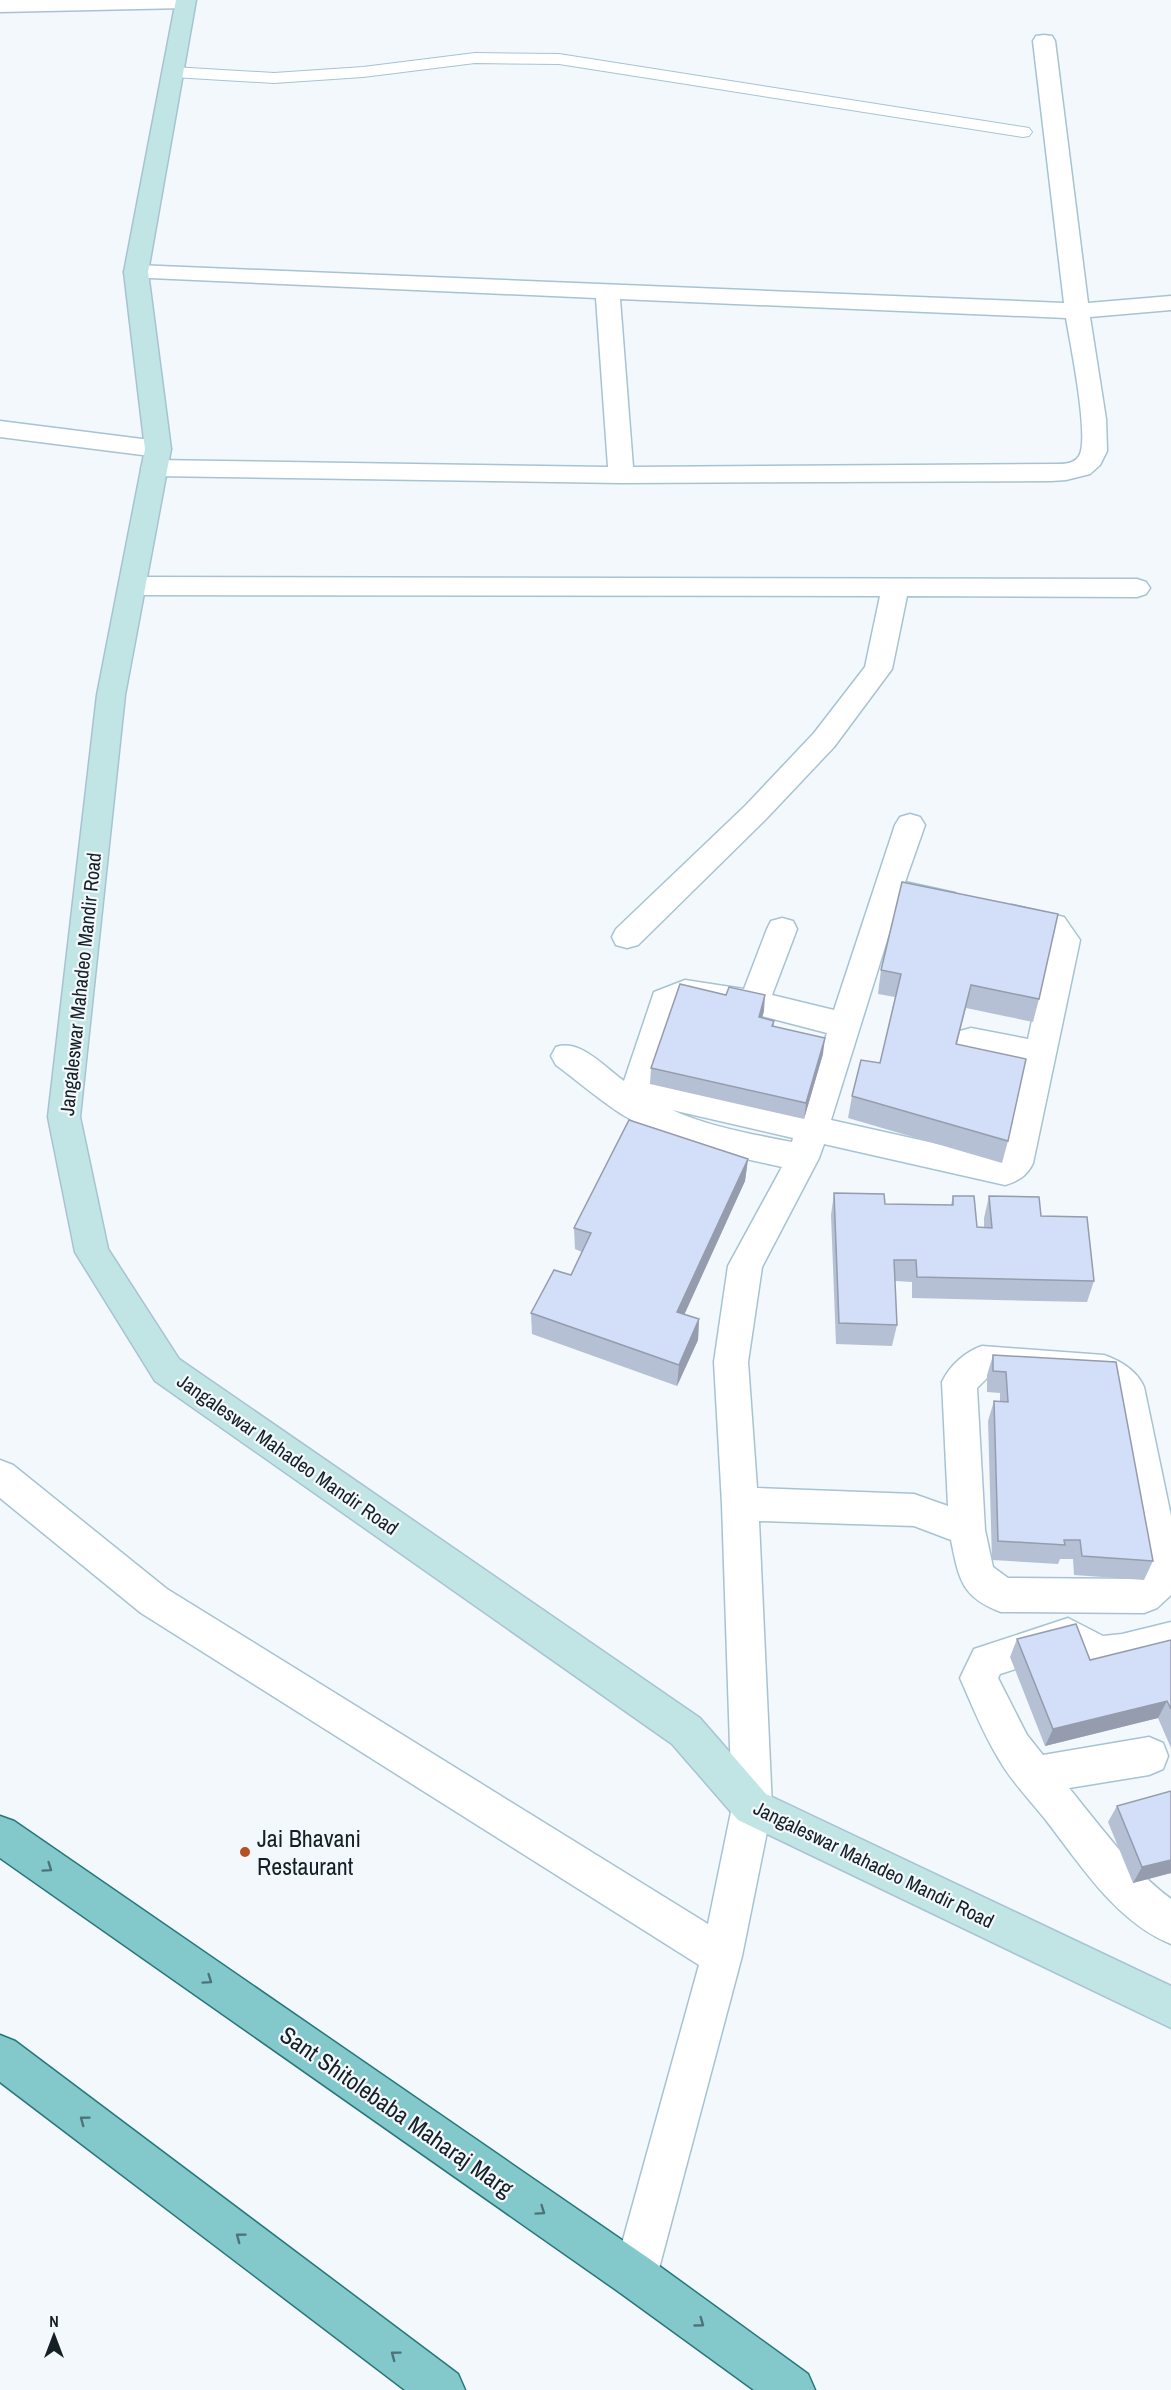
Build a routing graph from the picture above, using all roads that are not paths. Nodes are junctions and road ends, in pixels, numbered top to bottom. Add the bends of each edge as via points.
1 (185, 1) edge
2 (0, 6) edge
3 (1044, 41) dead end
4 (173, 72) junction
5 (1023, 132) dead end
6 (136, 272) junction
7 (608, 292) junction
8 (1171, 303) edge
9 (1077, 311) junction
10 (0, 429) edge
11 (156, 459) junction
12 (621, 475) junction
13 (132, 586) junction
14 (895, 588) junction
15 (1137, 588) dead end
16 (910, 825) dead end
17 (888, 889) junction
18 (782, 929) dead end
19 (627, 937) dead end
20 (754, 1002) junction
21 (844, 1025) junction
22 (971, 1040) dead end
23 (1040, 1054) junction
24 (567, 1056) dead end
25 (808, 1144) junction
26 (0, 1476) edge
27 (740, 1504) junction
28 (967, 1530) junction
29 (1171, 1639) edge
30 (1149, 1756) dead end
31 (1034, 1775) junction
32 (752, 1807) junction
33 (0, 1835) edge
34 (1171, 1924) edge
35 (722, 1956) junction
36 (1171, 2007) edge
37 (0, 2056) edge
38 (635, 2276) junction
39 (442, 2390) edge
40 (792, 2390) edge

1 - 2 street
1 - 4 main road, Jangaleswar Mahadeo Mandir Road
3 - 9 street
4 - 5 lane via 274,78 475,58 559,60
4 - 6 main road, Jangaleswar Mahadeo Mandir Road
6 - 7 street
6 - 11 main road, Jangaleswar Mahadeo Mandir Road
7 - 9 street
7 - 12 street
8 - 9 street
9 - 12 street via 1095,440 1092,458 1084,467 1069,472 1036,473
10 - 11 street
11 - 12 street
11 - 13 main road, Jangaleswar Mahadeo Mandir Road
13 - 14 street
13 - 32 main road, Jangaleswar Mahadeo Mandir Road via 111,695 64,1118 92,1252 168,1370 686,1731
14 - 15 street
14 - 19 street via 878,669 858,696 824,740 756,812
16 - 17 street
17 - 21 street
17 - 23 street via 1053,925 1065,940
18 - 20 street
20 - 21 street
20 - 25 street via 685,992 665,1000 639,1083 651,1093
21 - 25 street
22 - 23 street
23 - 25 street via 1017,1163 1005,1172
24 - 25 street via 636,1106 672,1123 724,1140
25 - 27 street via 745,1266 731,1362
26 - 35 street via 154,1601
27 - 28 street via 914,1510
27 - 32 street
28 - 28 street via 977,1576 1001,1595 1144,1596 1165,1577 1127,1387 1104,1370 982,1361 960,1382
29 - 31 street via 1111,1653 1096,1652 1068,1635 987,1661 979,1678 1013,1748
30 - 31 street
31 - 34 street via 1108,1867 1138,1899
32 - 35 street
32 - 36 main road, Jangaleswar Mahadeo Mandir Road
33 -> 38 main road, Sant Shitolebaba Maharaj Marg
35 - 38 street
39 -> 37 main road
38 -> 40 main road, Sant Shitolebaba Maharaj Marg

